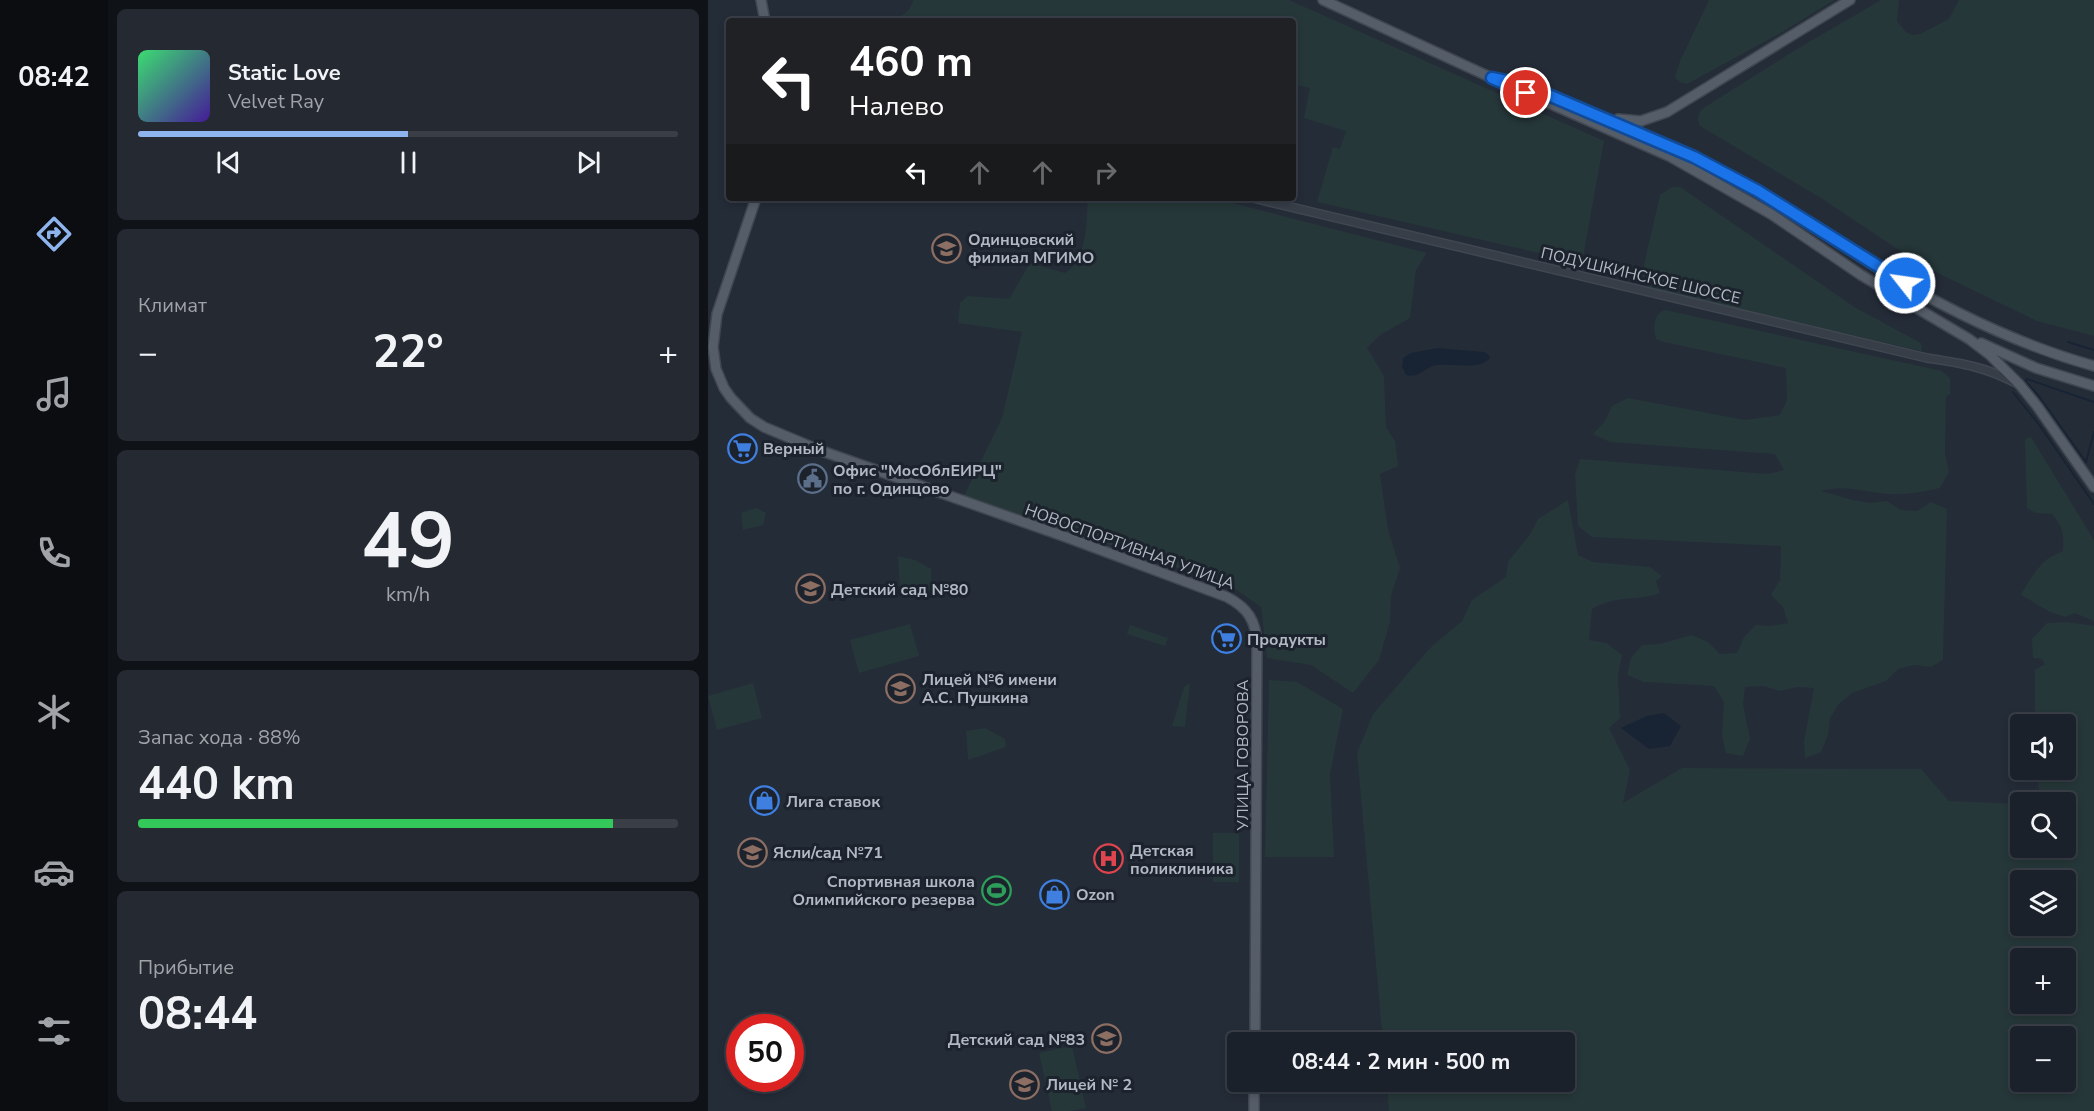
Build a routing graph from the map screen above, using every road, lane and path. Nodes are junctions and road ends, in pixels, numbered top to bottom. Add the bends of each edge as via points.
1 (761, 0) edge
2 (1323, 0) edge
3 (1850, 0) edge
4 (764, 18) edge
5 (1492, 78) junction
6 (1585, 109) junction
7 (755, 201) edge
8 (1266, 201) edge
9 (1954, 331) junction
10 (2094, 366) edge
11 (2020, 385) junction
12 (2094, 386) edge
13 (2094, 487) edge
14 (1249, 613) joint
15 (1255, 1032) edge
16 (1254, 1092) edge
17 (1254, 1111) edge

1 - 4 main road
2 - 5 main road
3 - 6 main road via 1657,116 1630,121
5 - 6 main road via 1525,85
5 - 9 main road via 1689,167 1771,214
6 - 10 main road via 1671,146 1758,191 1886,272 1988,328
7 - 14 main road, НОВОСПОРТИВНАЯ УЛИЦА via 717,314 713,347 724,388 750,418 819,450 1227,597
8 - 11 street, ПОДУШКИНСКОЕ ШОССЕ via 1927,358 1976,366
9 - 11 main road via 1990,355
9 - 12 main road via 2036,368
11 - 13 main road
14 - 15 main road, УЛИЦА ГОВОРОВА via 1257,630
16 - 17 main road

